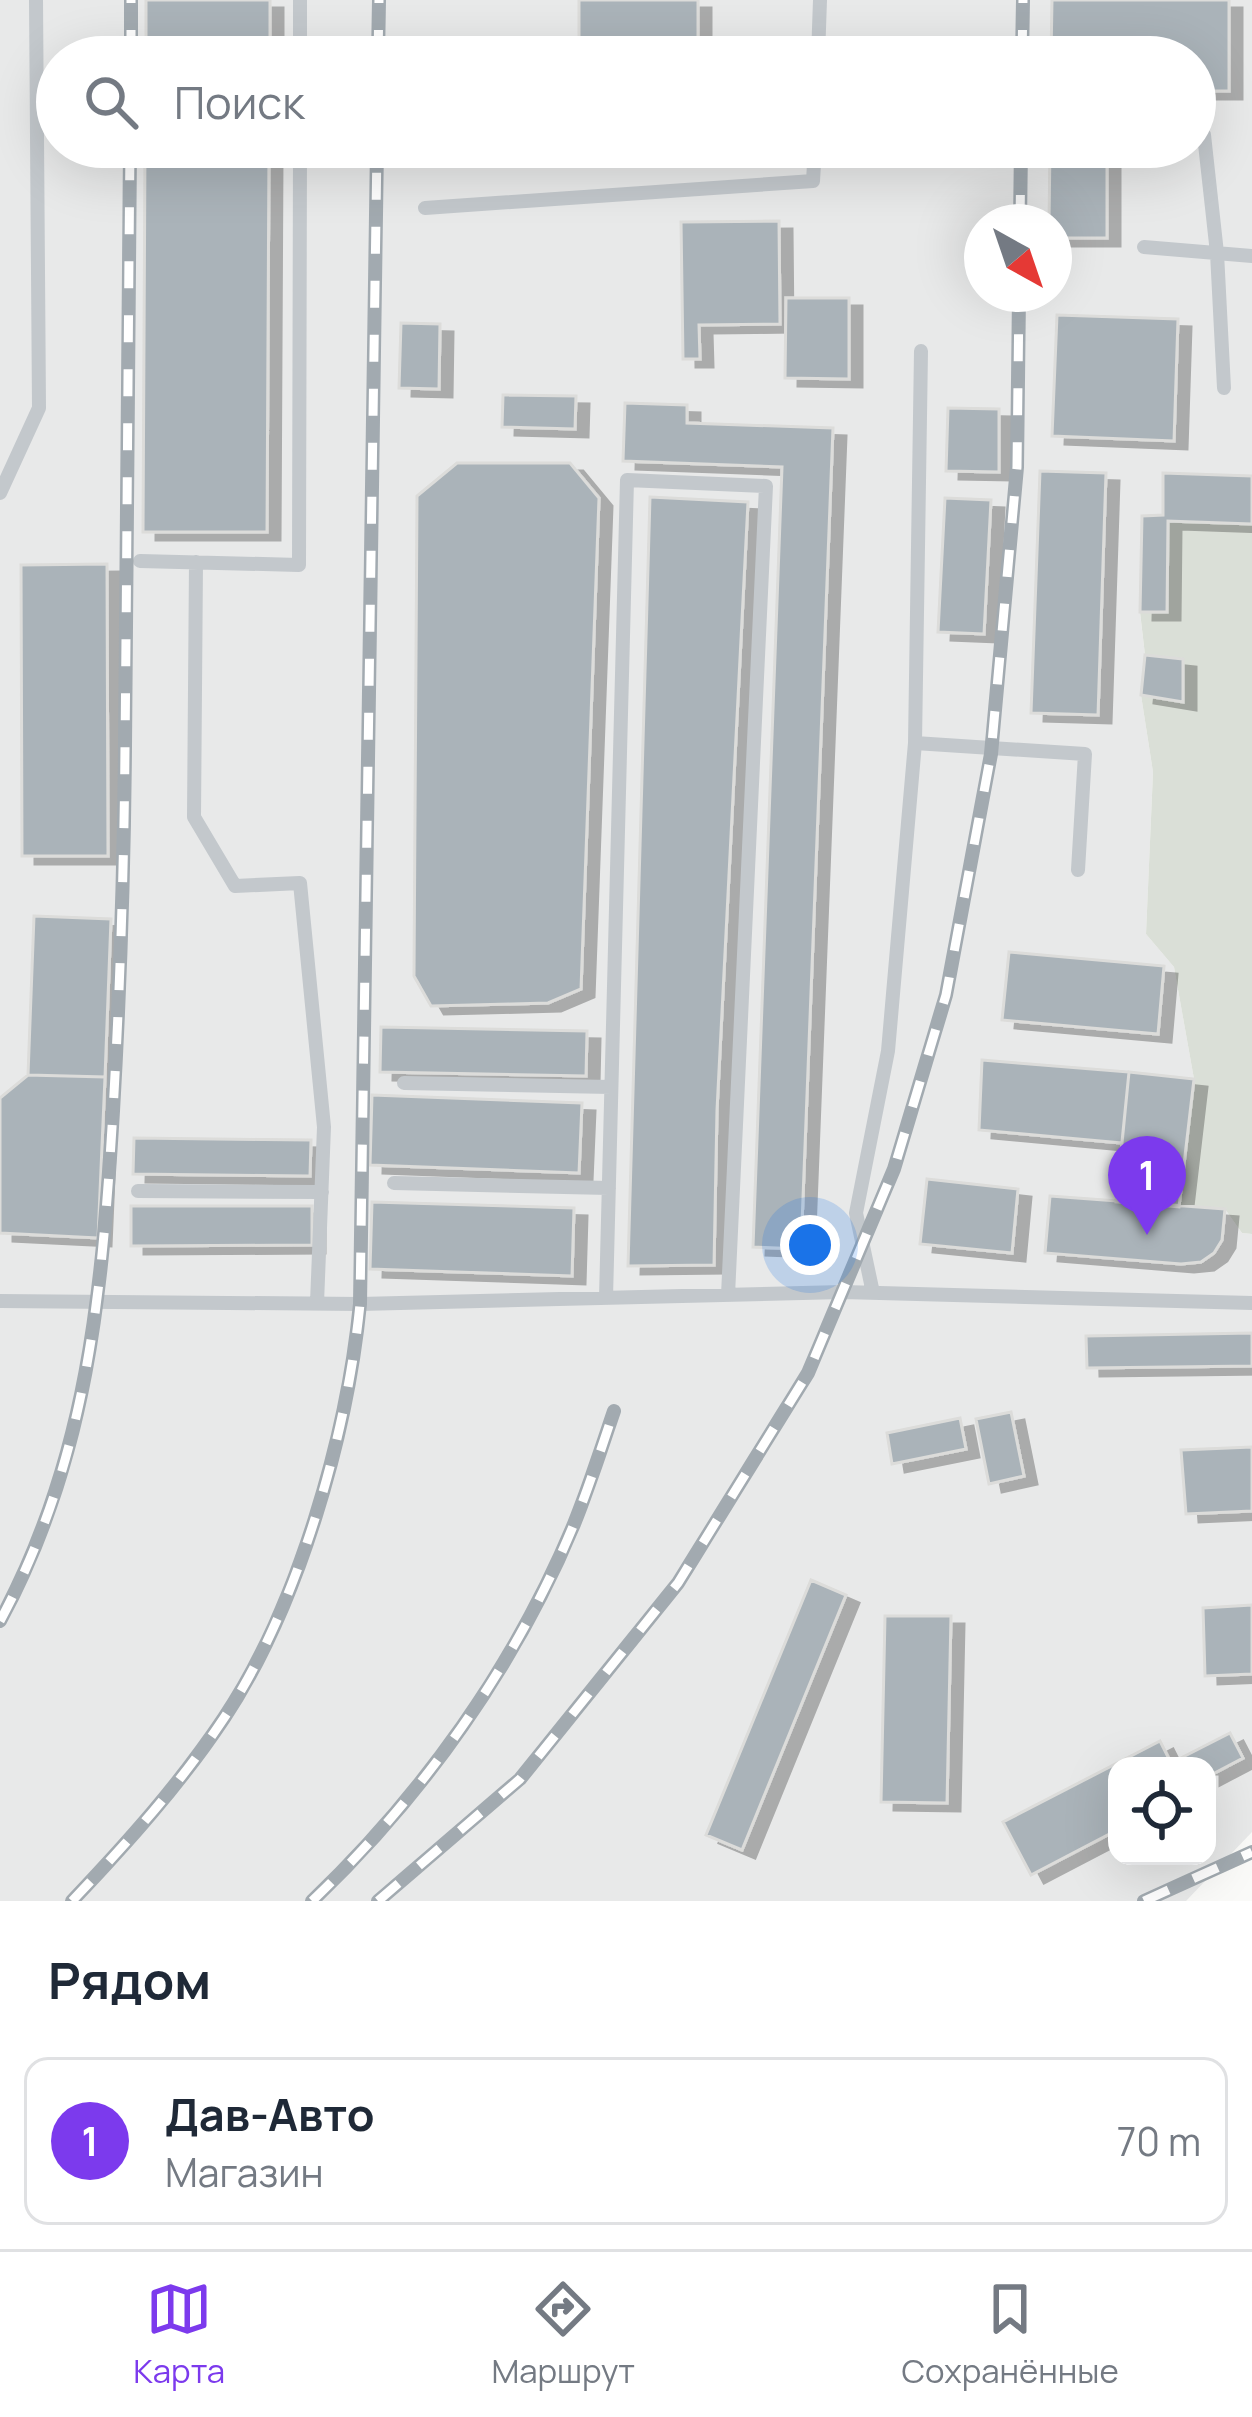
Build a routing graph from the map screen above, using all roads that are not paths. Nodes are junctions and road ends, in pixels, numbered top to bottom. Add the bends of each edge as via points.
1 (36, 0) edge
2 (301, 0) edge
3 (820, 0) edge
4 (36, 36) edge
5 (300, 36) edge
6 (819, 36) edge
7 (37, 168) edge
8 (300, 168) edge
9 (813, 168) edge
10 (1208, 168) edge
11 (425, 208) dead end
12 (1144, 247) dead end
13 (1217, 253) junction
14 (1252, 256) edge
15 (921, 351) dead end
16 (1224, 388) dead end
17 (0, 493) edge
18 (140, 561) dead end
19 (196, 562) junction
20 (916, 743) junction
21 (1078, 871) dead end
22 (404, 1083) dead end
23 (611, 1088) junction
24 (394, 1183) dead end
25 (609, 1188) junction
26 (138, 1191) dead end
27 (322, 1192) junction
28 (873, 1293) junction
29 (728, 1295) junction
30 (606, 1298) junction
31 (0, 1301) edge
32 (317, 1303) junction
33 (1252, 1303) edge

1 - 4 lane
2 - 5 lane
3 - 6 lane
7 - 17 lane via 38,408
8 - 19 lane via 299,565
9 - 11 lane via 813,181
10 - 13 lane
12 - 13 lane
13 - 14 lane
13 - 16 lane
15 - 20 lane
18 - 19 lane
19 - 27 lane via 194,817 235,886 301,883 324,1126
20 - 21 lane via 1085,754
20 - 28 lane via 888,1051 856,1213
22 - 23 lane
23 - 25 lane
23 - 29 lane via 626,480 766,486
24 - 25 lane
25 - 30 lane
26 - 27 lane
27 - 32 lane
28 - 29 lane
28 - 33 lane
29 - 30 lane
30 - 32 lane
31 - 32 lane

